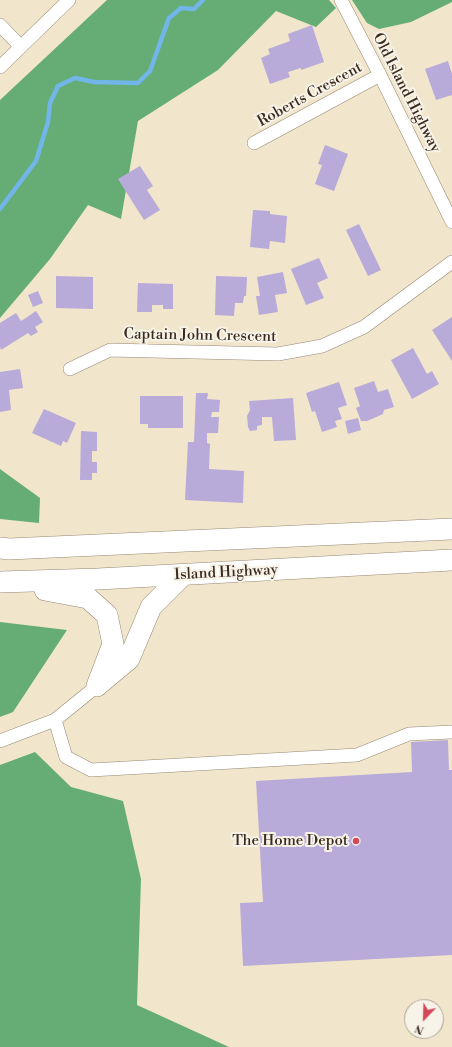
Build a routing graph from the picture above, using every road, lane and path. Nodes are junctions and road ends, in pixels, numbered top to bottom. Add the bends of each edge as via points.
1 (69, 0) edge
2 (341, 0) edge
3 (0, 25) edge
4 (21, 46) junction
5 (0, 67) edge
6 (380, 75) junction
7 (254, 143) dead end
8 (452, 222) edge
9 (452, 262) edge
10 (70, 369) dead end
11 (452, 529) edge
12 (0, 548) edge
13 (446, 561) edge
14 (183, 575) junction
15 (2, 582) edge
16 (97, 686) junction
17 (55, 720) junction
18 (452, 732) edge
19 (0, 740) edge

1 - 4 street
2 - 6 street, Old Island Highway
3 - 4 street
4 - 5 street
6 - 7 street, Roberts Crescent
6 - 8 street, Old Island Highway
9 - 10 street, Captain John Crescent via 364,327 322,346 278,354 110,350
11 - 12 main road
13 - 14 main road, Island Highway
14 - 15 main road, Island Highway
14 - 16 main road via 151,607 129,659
15 - 16 main road via 88,598 107,615 113,644
16 - 17 street
17 - 18 street via 66,757 91,770 356,755 409,734
17 - 19 street

